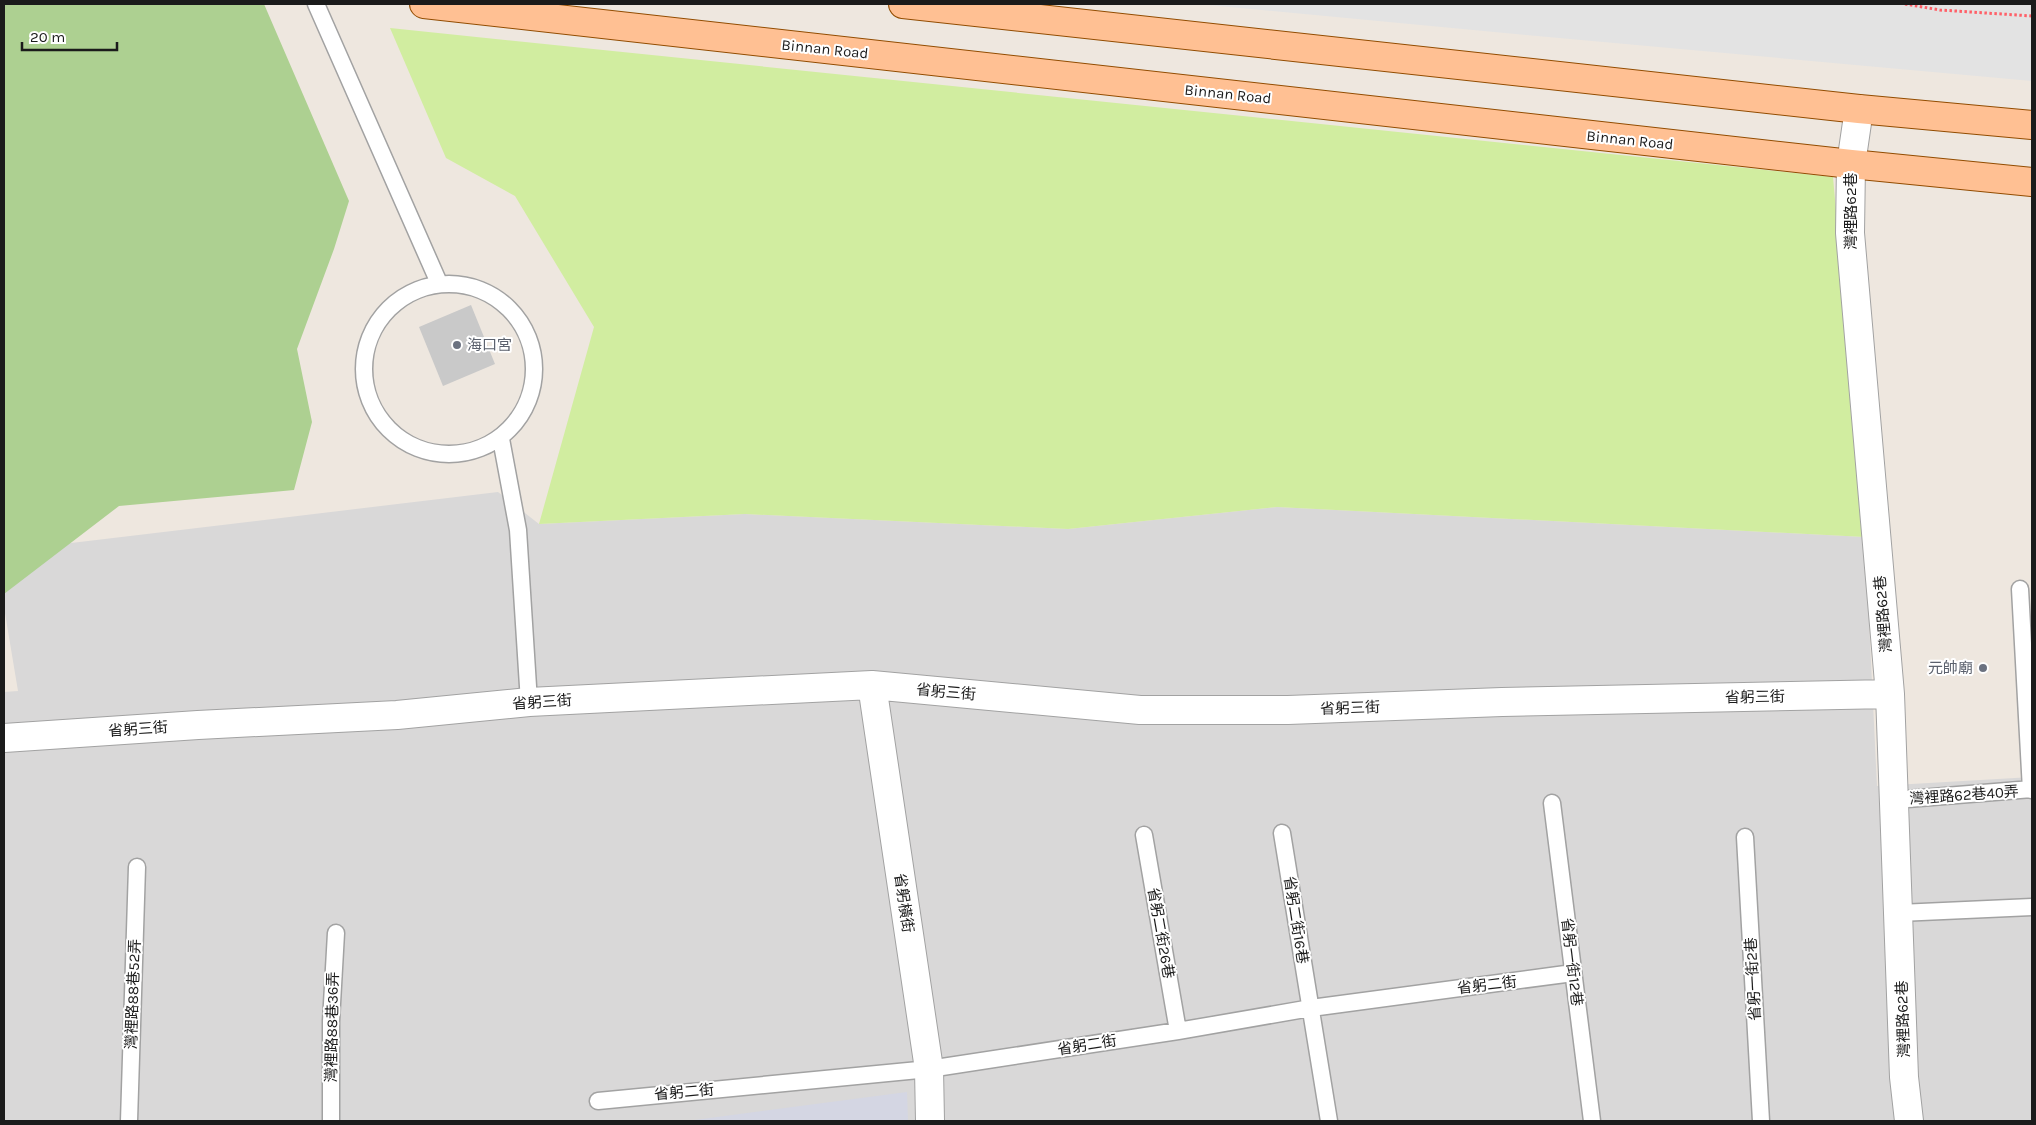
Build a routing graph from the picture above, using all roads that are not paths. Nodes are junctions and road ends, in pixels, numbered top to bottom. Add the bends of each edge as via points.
1 (316, 4) edge
2 (424, 4) edge
3 (903, 4) edge
4 (1860, 109) junction
5 (2032, 125) edge
6 (1851, 164) junction
7 (2032, 182) edge
8 (439, 283) junction
9 (500, 439) junction
10 (2020, 589) dead end
11 (872, 686) junction
12 (1890, 694) junction
13 (529, 702) junction
14 (4, 738) edge
15 (2032, 789) edge
16 (1895, 800) junction
17 (1552, 803) dead end
18 (1282, 833) dead end
19 (1144, 835) dead end
20 (1745, 837) dead end
21 (136, 867) dead end
22 (2032, 907) edge
23 (1900, 913) junction
24 (336, 933) dead end
25 (1573, 973) junction
26 (1310, 1008) junction
27 (1178, 1031) junction
28 (929, 1069) junction
29 (598, 1101) dead end
30 (129, 1121) edge
31 (331, 1121) edge
32 (930, 1121) edge
33 (1329, 1121) edge
34 (1592, 1121) edge
35 (1761, 1121) edge
36 (1909, 1121) edge

1 - 8 lane
2 - 6 main road, Binnan Road
3 - 4 main road
4 - 5 main road
4 - 6 street, 灣裡路62巷
6 - 7 main road, Binnan Road
6 - 12 street, 灣裡路62巷 via 1850,233
8 - 9 lane via 487,291 523,323 536,370 522,416
8 - 9 lane via 404,295 377,321 364,356 366,394 384,427 414,449 450,456
9 - 13 lane via 518,530
10 - 15 lane
11 - 12 street, 省躬三街 via 1150,710 1288,710
11 - 13 street, 省躬三街
11 - 28 street, 省躬橫街
12 - 16 street, 灣裡路62巷
13 - 14 street, 省躬三街 via 397,716
15 - 16 lane, 灣裡路62巷40弄
16 - 23 street, 灣裡路62巷
17 - 25 lane, 省躬一街12巷
18 - 26 lane, 省躬二街16巷
19 - 27 lane, 省躬二街26巷
20 - 35 lane, 省躬一街2巷
21 - 30 lane, 灣裡路88巷52弄
22 - 23 lane
23 - 36 street, 灣裡路62巷 via 1904,1077
24 - 31 lane, 灣裡路88巷36弄 via 331,1021
25 - 26 lane, 省躬二街
25 - 34 lane, 省躬一街12巷
26 - 27 lane, 省躬二街
26 - 33 lane, 省躬二街16巷
27 - 28 lane, 省躬二街
28 - 29 lane, 省躬二街
28 - 32 street, 省躬橫街

